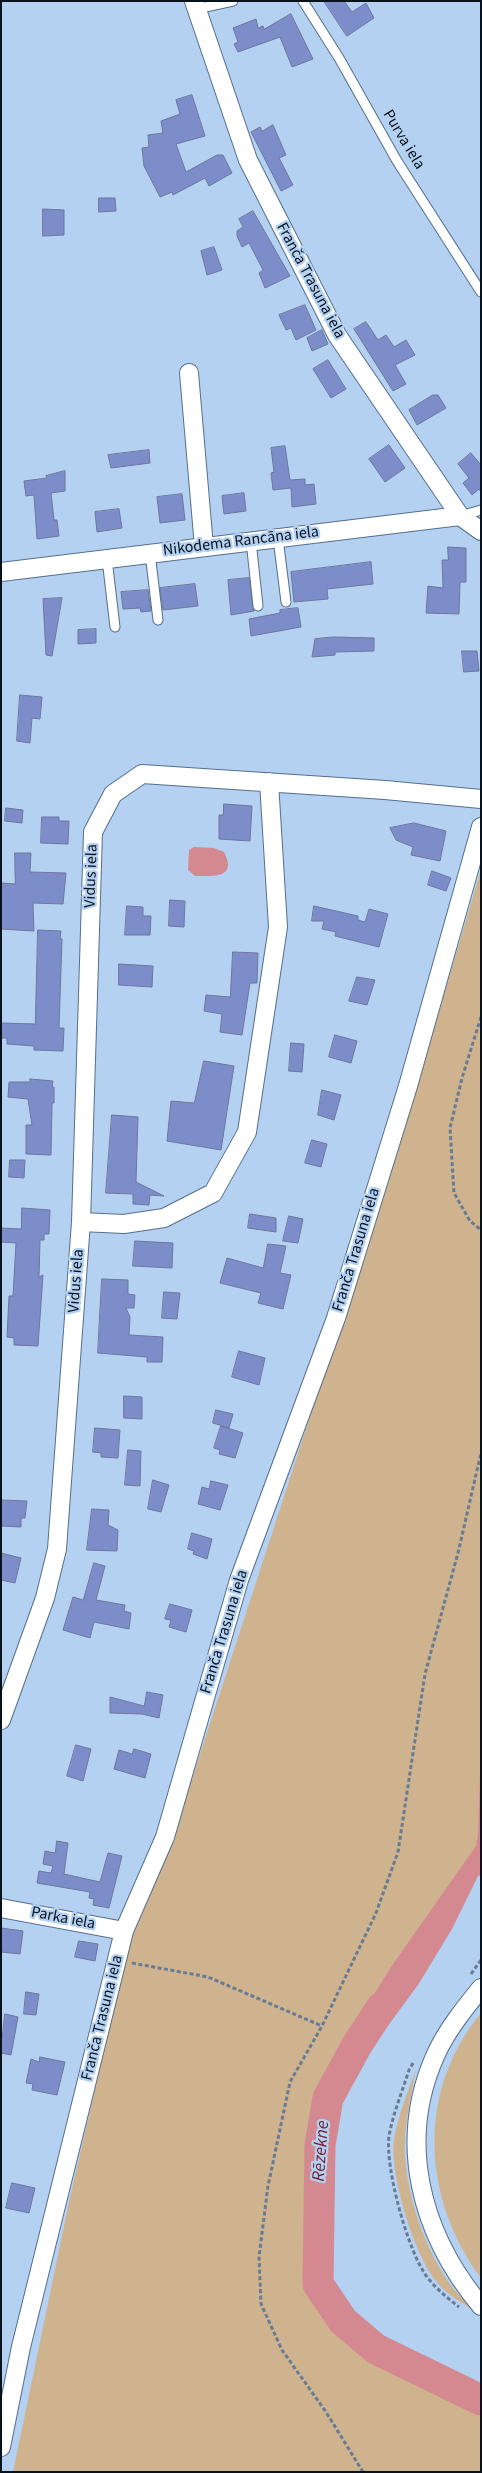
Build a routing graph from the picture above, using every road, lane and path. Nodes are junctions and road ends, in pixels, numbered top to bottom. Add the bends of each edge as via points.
1 (233, 1) edge
2 (303, 1) edge
3 (195, 5) edge
4 (481, 292) edge
5 (189, 373) dead end
6 (481, 510) edge
7 (460, 516) junction
8 (481, 531) edge
9 (278, 538) junction
10 (250, 541) junction
11 (204, 547) junction
12 (150, 554) junction
13 (107, 559) junction
14 (1, 572) edge
15 (286, 602) dead end
16 (258, 606) dead end
17 (158, 620) dead end
18 (115, 627) dead end
19 (269, 782) junction
20 (481, 798) edge
21 (481, 827) edge
22 (481, 1017) edge
23 (81, 1222) junction
24 (481, 1230) edge
25 (481, 1453) edge
26 (1, 1720) edge
27 (1, 1908) edge
28 (124, 1931) junction
29 (117, 1960) junction
30 (481, 1988) edge
31 (322, 2026) junction
32 (481, 2306) edge
33 (1, 2447) edge
34 (363, 2472) edge

1 - 3 lane
2 - 4 lane, Purva iela
3 - 7 street, Franča Trasuna iela via 248,160 337,336
5 - 11 street
6 - 7 lane, Nikodema Rancāna iela
7 - 8 street, Franča Trasuna iela
7 - 9 street, Nikodema Rancāna iela
9 - 10 street, Nikodema Rancāna iela
9 - 15 lane
10 - 11 street, Nikodema Rancāna iela
10 - 16 lane
11 - 12 street, Nikodema Rancāna iela
12 - 13 street, Nikodema Rancāna iela
12 - 17 lane
13 - 14 street, Nikodema Rancāna iela
13 - 18 lane
19 - 20 street
19 - 23 street via 278,927 247,1132 213,1193 164,1218 124,1224
19 - 23 street, Vidus iela via 142,774 113,794 93,832
21 - 28 street, Franča Trasuna iela via 408,1086 336,1318 239,1580 165,1837
22 - 24 path via 450,1128 454,1193 470,1221
23 - 26 street, Vidus iela via 57,1549 45,1598
25 - 31 path via 425,1674 398,1852 376,1913
27 - 28 street, Parka iela
28 - 29 street, Franča Trasuna iela
29 - 31 path via 208,1977
29 - 33 street, Franča Trasuna iela via 21,2347
30 - 32 street via 436,2054 423,2089 416,2144 419,2181 432,2229 454,2271
31 - 34 path via 290,2082 268,2186 259,2257 262,2304 282,2350

